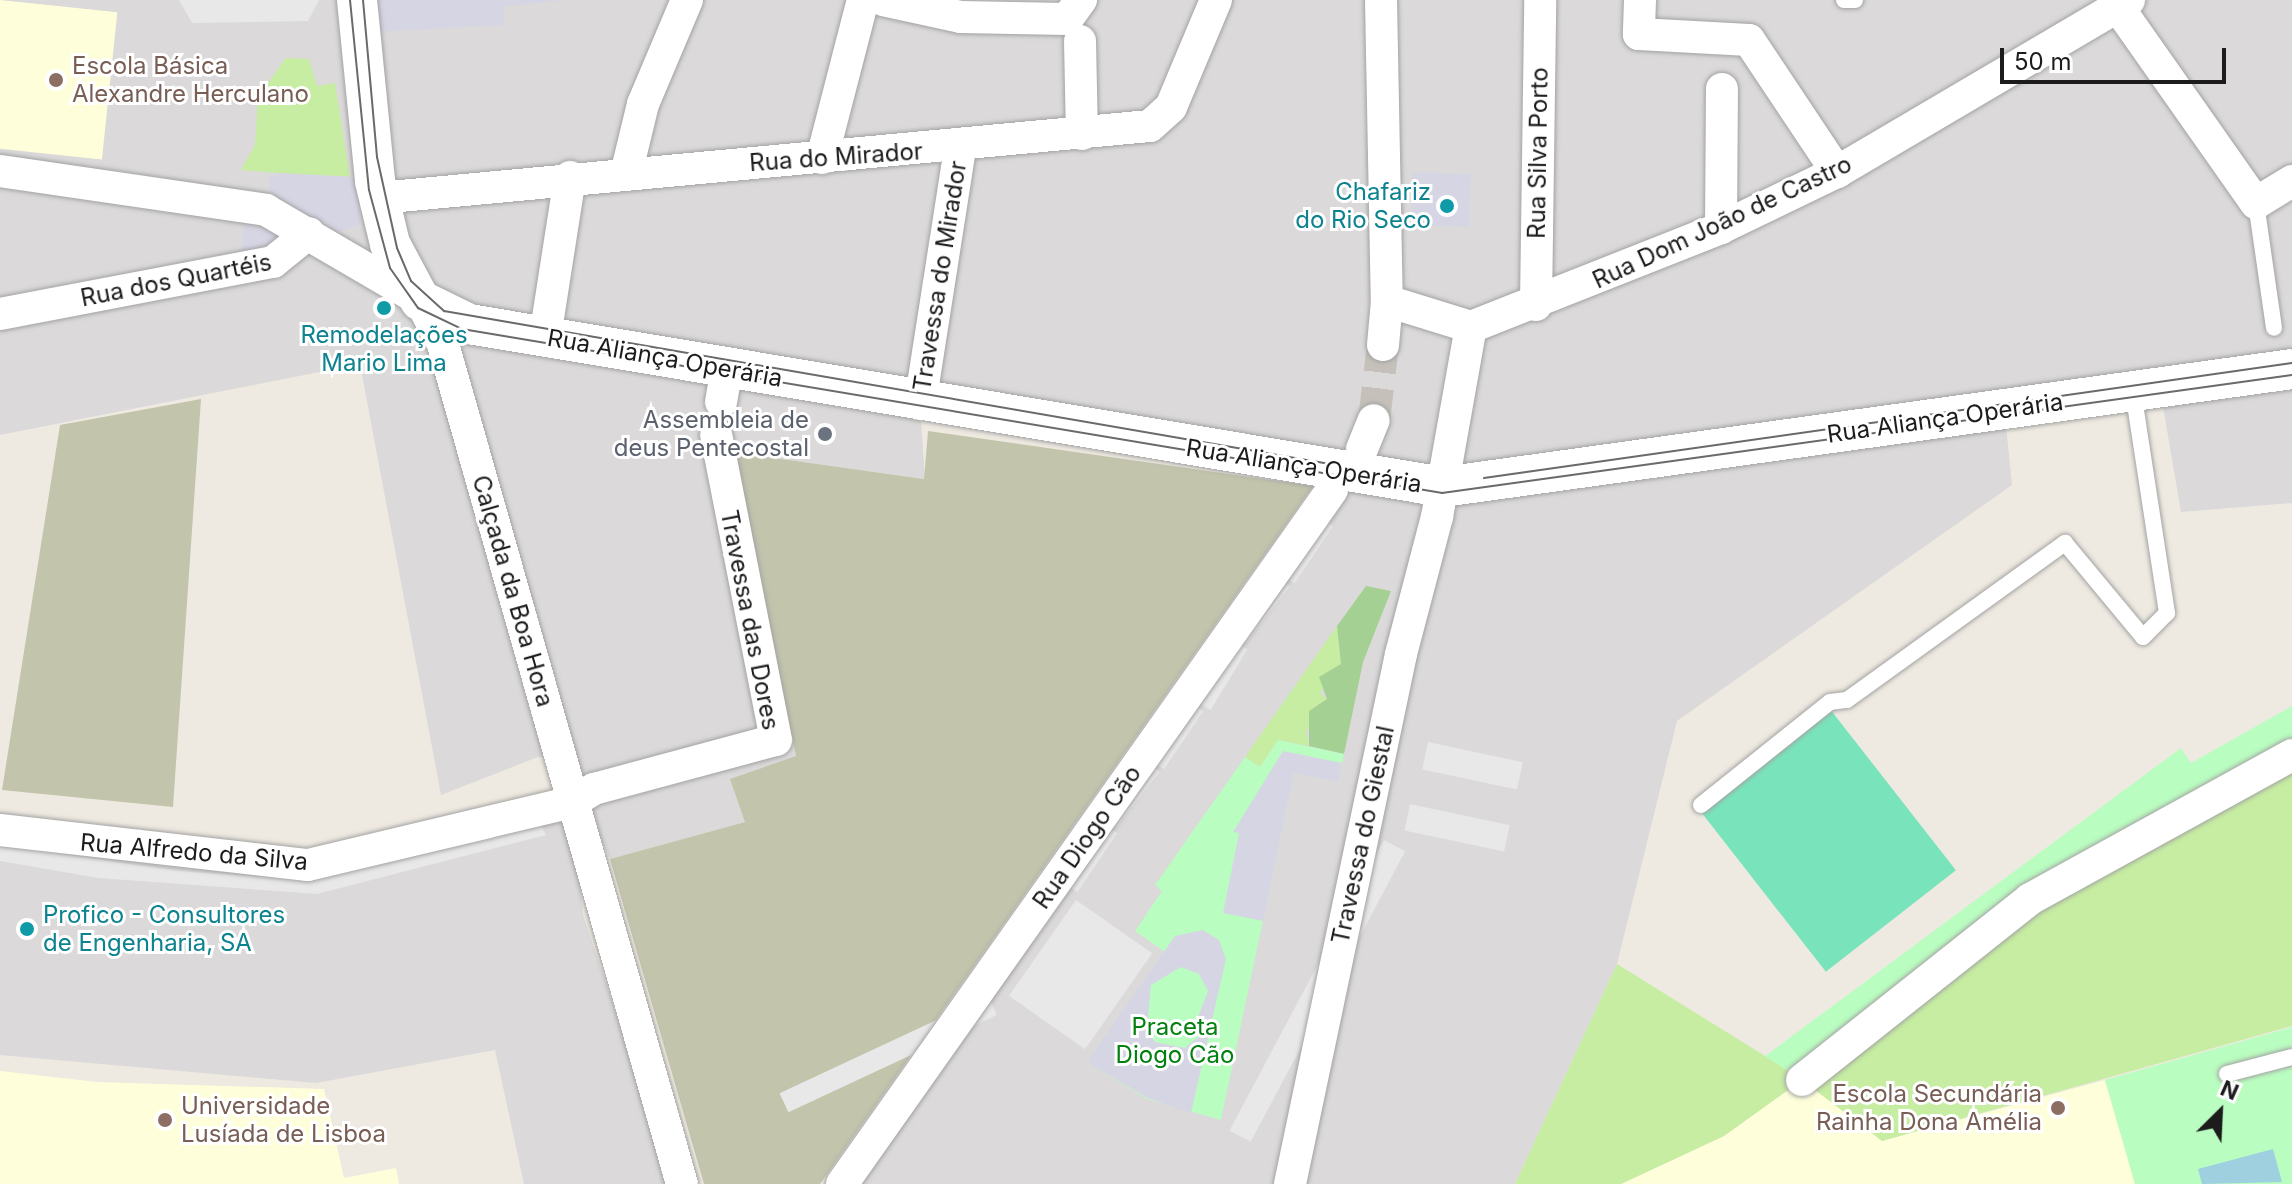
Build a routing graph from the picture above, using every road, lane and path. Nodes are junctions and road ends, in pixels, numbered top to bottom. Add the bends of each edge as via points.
1 (357, 0) edge
2 (687, 0) edge
3 (863, 0) edge
4 (1216, 0) edge
5 (1381, 0) edge
6 (1540, 0) edge
7 (1640, 0) edge
8 (1844, 0) edge
9 (1855, 0) edge
10 (897, 2) edge
11 (2124, 4) edge
12 (1080, 17) edge
13 (1722, 89) dead end
14 (1082, 134) junction
15 (960, 148) junction
16 (822, 158) junction
17 (627, 170) junction
18 (0, 171) edge
19 (1837, 172) junction
20 (570, 177) junction
21 (2292, 181) edge
22 (379, 198) junction
23 (2256, 203) junction
24 (1721, 228) junction
25 (309, 233) junction
26 (420, 300) junction
27 (1387, 301) junction
28 (1536, 305) junction
29 (0, 314) edge
30 (1471, 327) junction
31 (2274, 328) dead end
32 (545, 337) junction
33 (1383, 345) tunnel mouth
34 (2292, 369) edge
35 (2133, 391) junction
36 (920, 404) junction
37 (716, 435) dead end
38 (1443, 487) junction
39 (1332, 490) dead end
40 (2292, 755) edge
41 (573, 802) junction
42 (1701, 805) dead end
43 (0, 830) edge
44 (2292, 1057) edge
45 (2227, 1074) dead end
46 (1802, 1080) dead end
47 (682, 1184) edge
48 (842, 1184) edge
49 (1290, 1184) edge

1 - 22 street, Calçada da Boa Hora
2 - 17 street via 643,104
3 - 16 street
4 - 14 street, Rua do Mirador via 1171,107 1150,126
5 - 27 street
6 - 28 street, Rua Silva Porto
7 - 19 street via 1639,34 1749,40
8 - 9 lane
10 - 12 street via 960,17
11 - 19 street, Rua Dom João de Castro
11 - 23 street
12 - 14 street
13 - 24 street
14 - 15 street, Rua do Mirador
15 - 16 street, Rua do Mirador
15 - 36 street, Travessa do Mirador
16 - 17 street, Rua do Mirador
17 - 20 street, Rua do Mirador
18 - 25 street via 230,201
19 - 24 street, Rua Dom João de Castro
20 - 22 street, Rua do Mirador
20 - 32 street
21 - 23 street
22 - 26 street, Calçada da Boa Hora via 396,263
23 - 31 lane
24 - 28 street, Rua Dom João de Castro
25 - 26 street
25 - 29 street, Rua dos Quartéis via 273,262
26 - 32 street, Rua Aliança Operária via 455,320
26 - 41 street, Calçada da Boa Hora via 443,344
27 - 30 street
27 - 33 street
28 - 30 street, Rua Dom João de Castro
30 - 38 street, Travessa do Giestal
32 - 36 street, Rua Aliança Operária via 724,385
34 - 35 street, Rua Aliança Operária
35 - 38 street, Rua Aliança Operária
35 - 42 lane via 2167,613 2143,637 2065,543 1847,700 1830,702
36 - 38 street, Rua Aliança Operária
37 - 41 street, Travessa das Dores via 776,740 594,789
38 - 49 street, Travessa do Giestal
39 - 48 street, Rua Diogo Cão
40 - 46 street via 2030,899
41 - 43 street, Rua Alfredo da Silva via 308,865
41 - 47 street, Calçada da Boa Hora
44 - 45 lane

